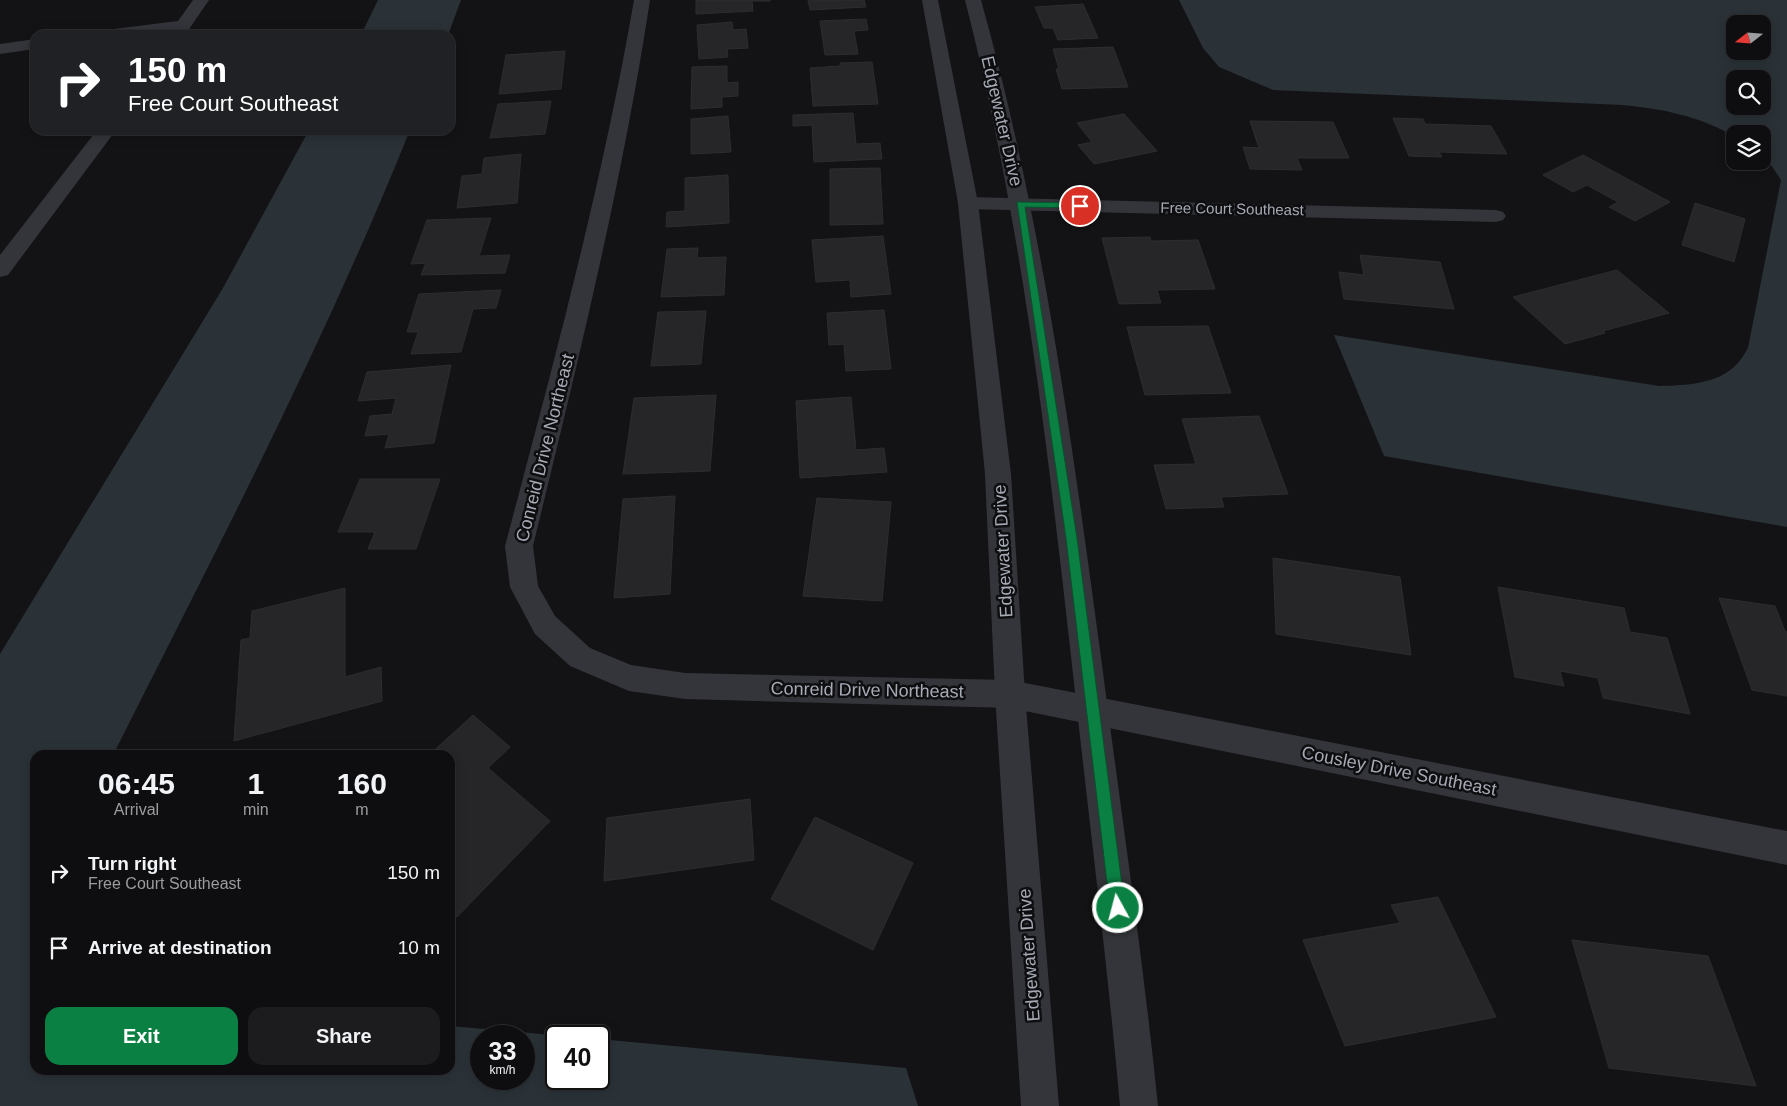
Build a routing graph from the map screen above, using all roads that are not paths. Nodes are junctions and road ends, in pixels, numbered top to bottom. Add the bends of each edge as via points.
1 (201, 0) edge
2 (642, 0) edge
3 (930, 0) edge
4 (973, 0) edge
5 (181, 30) edge
6 (30, 45) edge
7 (0, 49) edge
8 (103, 135) edge
9 (968, 203) junction
10 (1020, 204) junction
11 (1496, 216) dead end
12 (23, 240) junction
13 (0, 241) edge
14 (0, 270) edge
15 (1010, 694) junction
16 (1092, 710) junction
17 (1787, 848) edge
18 (1040, 1106) edge
19 (1139, 1106) edge

1 - 5 street
2 - 15 street, Conreid Drive Northeast via 599,227 519,546 524,587 545,625 580,657 629,678 685,686
3 - 9 street, Edgewater Drive
4 - 10 street, Edgewater Drive
6 - 7 street
8 - 12 street
9 - 10 street, Free Court Southeast
9 - 15 street, Edgewater Drive via 998,474
10 - 11 street, Free Court Southeast
10 - 16 street, Edgewater Drive via 1072,538
12 - 13 street
12 - 14 street
15 - 16 street, Cousley Drive Southeast
15 - 18 street, Edgewater Drive
16 - 17 street, Cousley Drive Southeast
16 - 19 street, Edgewater Drive via 1130,1007

